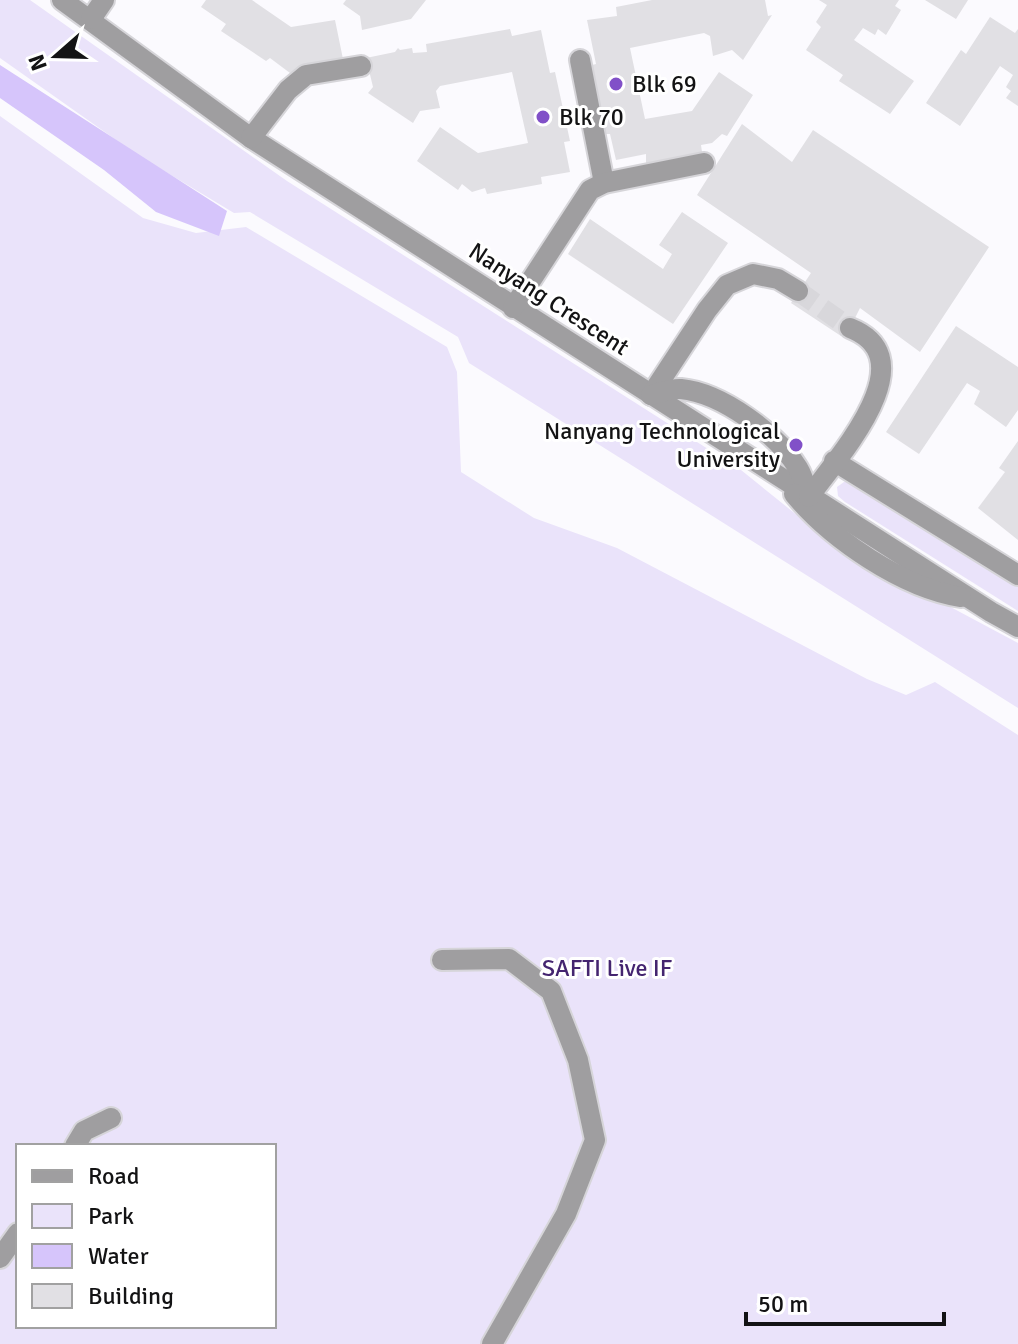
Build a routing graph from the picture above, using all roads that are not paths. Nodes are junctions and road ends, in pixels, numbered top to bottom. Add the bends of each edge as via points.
1 (62, 0) edge
2 (104, 0) edge
3 (91, 19) junction
4 (580, 60) dead end
5 (361, 66) dead end
6 (251, 138) junction
7 (704, 163) dead end
8 (604, 183) junction
9 (798, 291) tunnel mouth
10 (513, 308) junction
11 (850, 328) tunnel mouth
12 (651, 395) junction
13 (834, 461) junction
14 (781, 479) junction
15 (809, 497) junction
16 (1018, 575) edge
17 (970, 598) junction
18 (1018, 627) edge
19 (442, 960) dead end
20 (111, 1118) dead end
21 (76, 1144) edge
22 (16, 1236) edge
23 (0, 1258) edge
24 (492, 1344) edge

1 - 3 street, Nanyang Crescent
2 - 3 street
3 - 6 street, Nanyang Crescent
4 - 8 street
5 - 6 street via 306,75
6 - 10 street, Nanyang Crescent
7 - 8 street
8 - 10 street via 579,205
9 - 12 street via 778,279 753,274 727,285
10 - 12 street, Nanyang Crescent
11 - 13 street via 866,336 874,348 880,361 880,389
12 - 14 street, Nanyang Crescent
12 - 15 street via 680,389 712,398 750,419 798,468
13 - 15 street
13 - 16 street
14 - 15 street, Nanyang Crescent
14 - 17 street via 814,518 864,554 933,593
15 - 17 street, Nanyang Crescent
17 - 18 street, Nanyang Crescent
19 - 24 street via 509,959 551,991 578,1060 595,1140 566,1214
20 - 21 street via 84,1131
22 - 23 street

